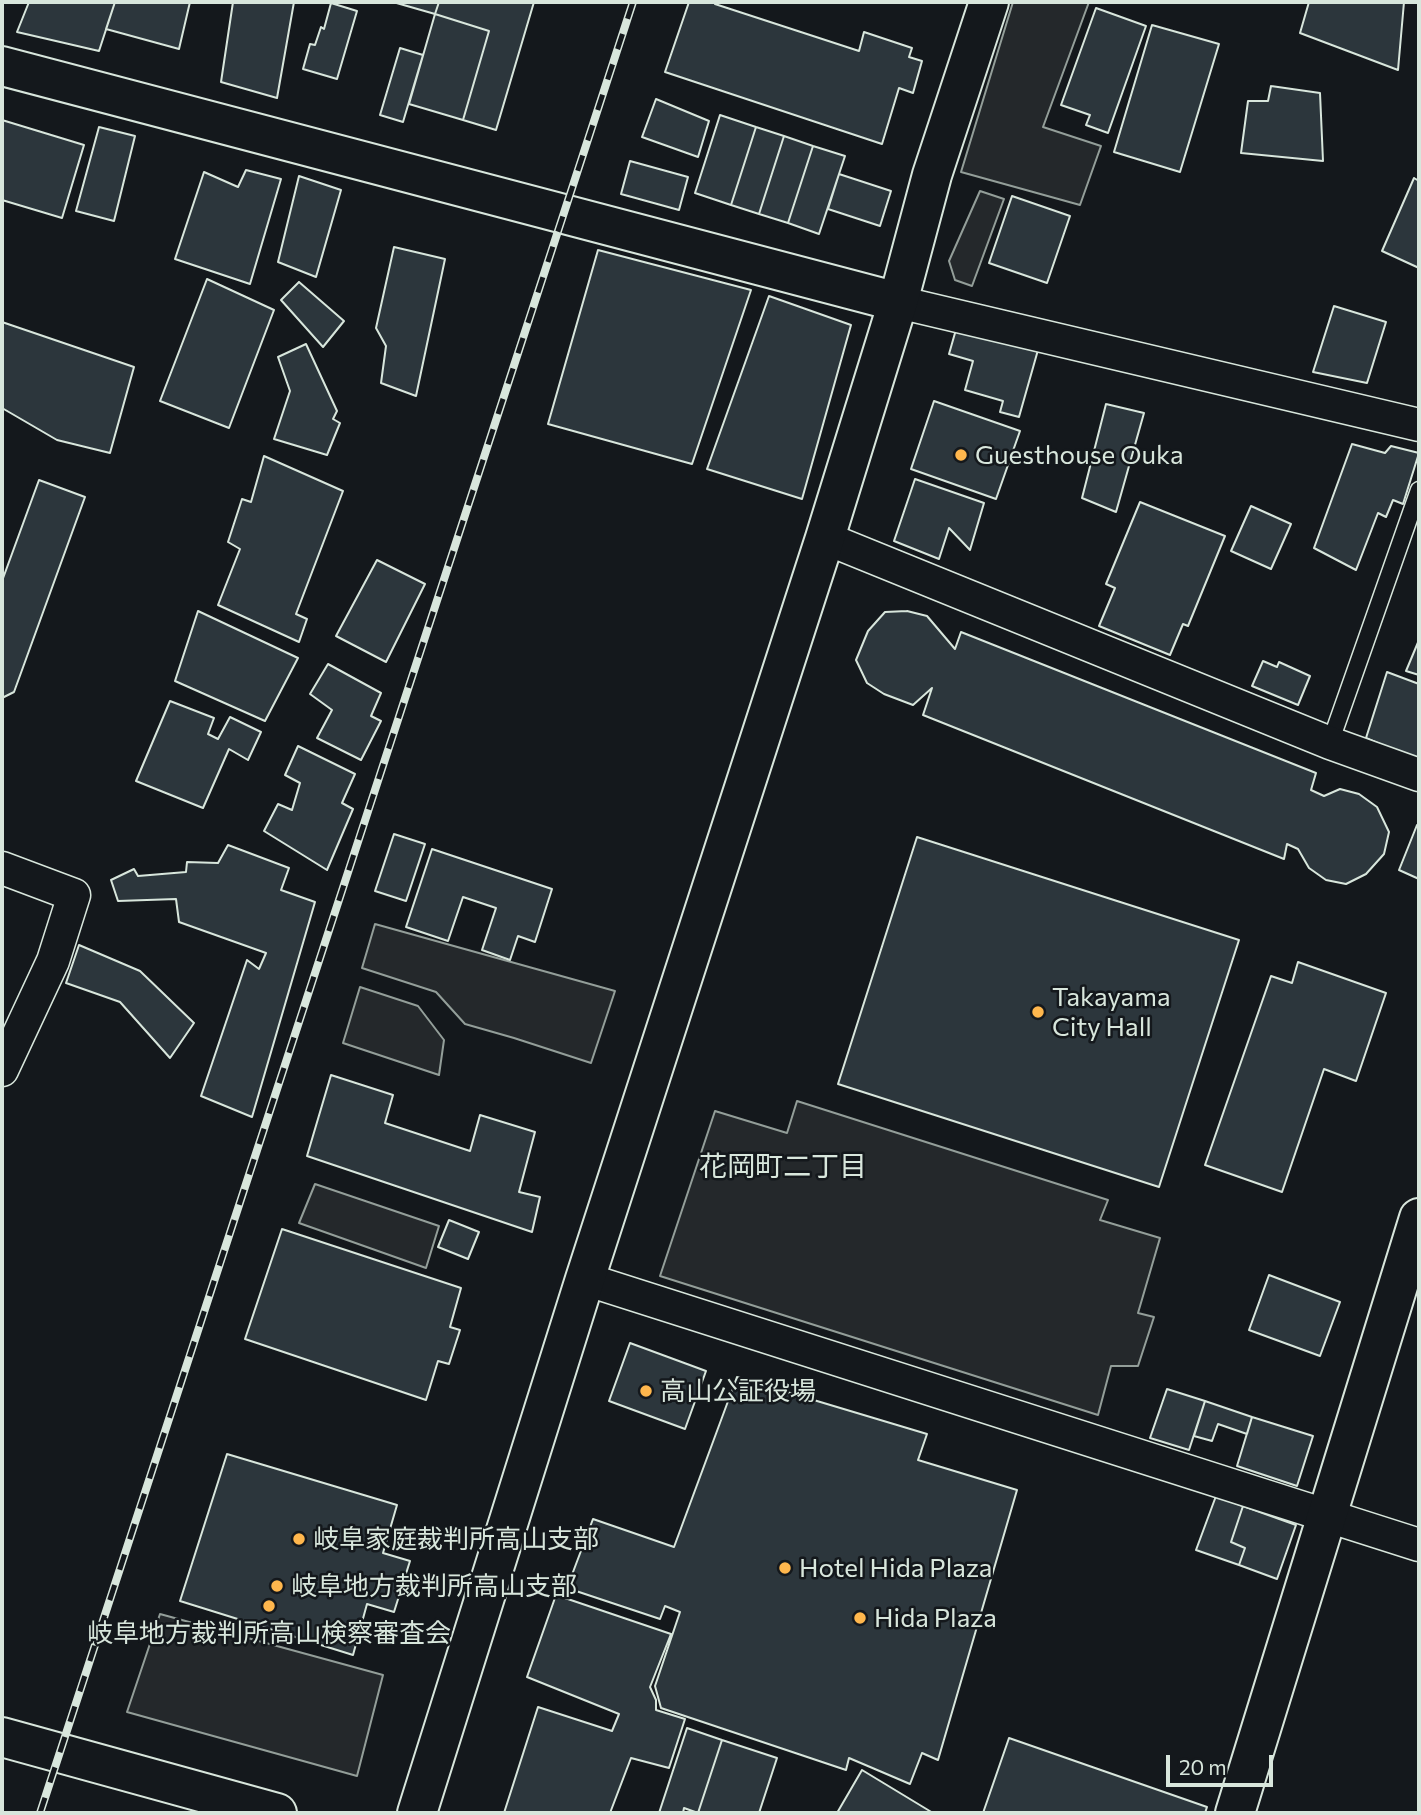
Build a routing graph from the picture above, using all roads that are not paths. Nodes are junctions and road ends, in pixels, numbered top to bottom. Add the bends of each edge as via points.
1 (989, 2) edge
2 (2, 66) edge
3 (898, 302) junction
4 (1419, 425) edge
5 (1419, 490) edge
6 (825, 538) junction
7 (1331, 743) junction
8 (1419, 775) edge
9 (2, 868) edge
10 (2, 1070) edge
11 (1419, 1218) edge
12 (585, 1279) junction
13 (1326, 1516) junction
14 (1419, 1545) edge
15 (2, 1737) edge
16 (277, 1813) edge
17 (418, 1813) edge
18 (1235, 1813) edge

1 - 3 street via 932,175
2 - 3 street
3 - 4 street
3 - 6 street
5 - 7 lane
6 - 7 street
6 - 12 street
7 - 8 street
9 - 10 street via 74,895 53,961
11 - 13 street
12 - 13 street
12 - 17 street
13 - 14 street
13 - 18 street
15 - 16 street

